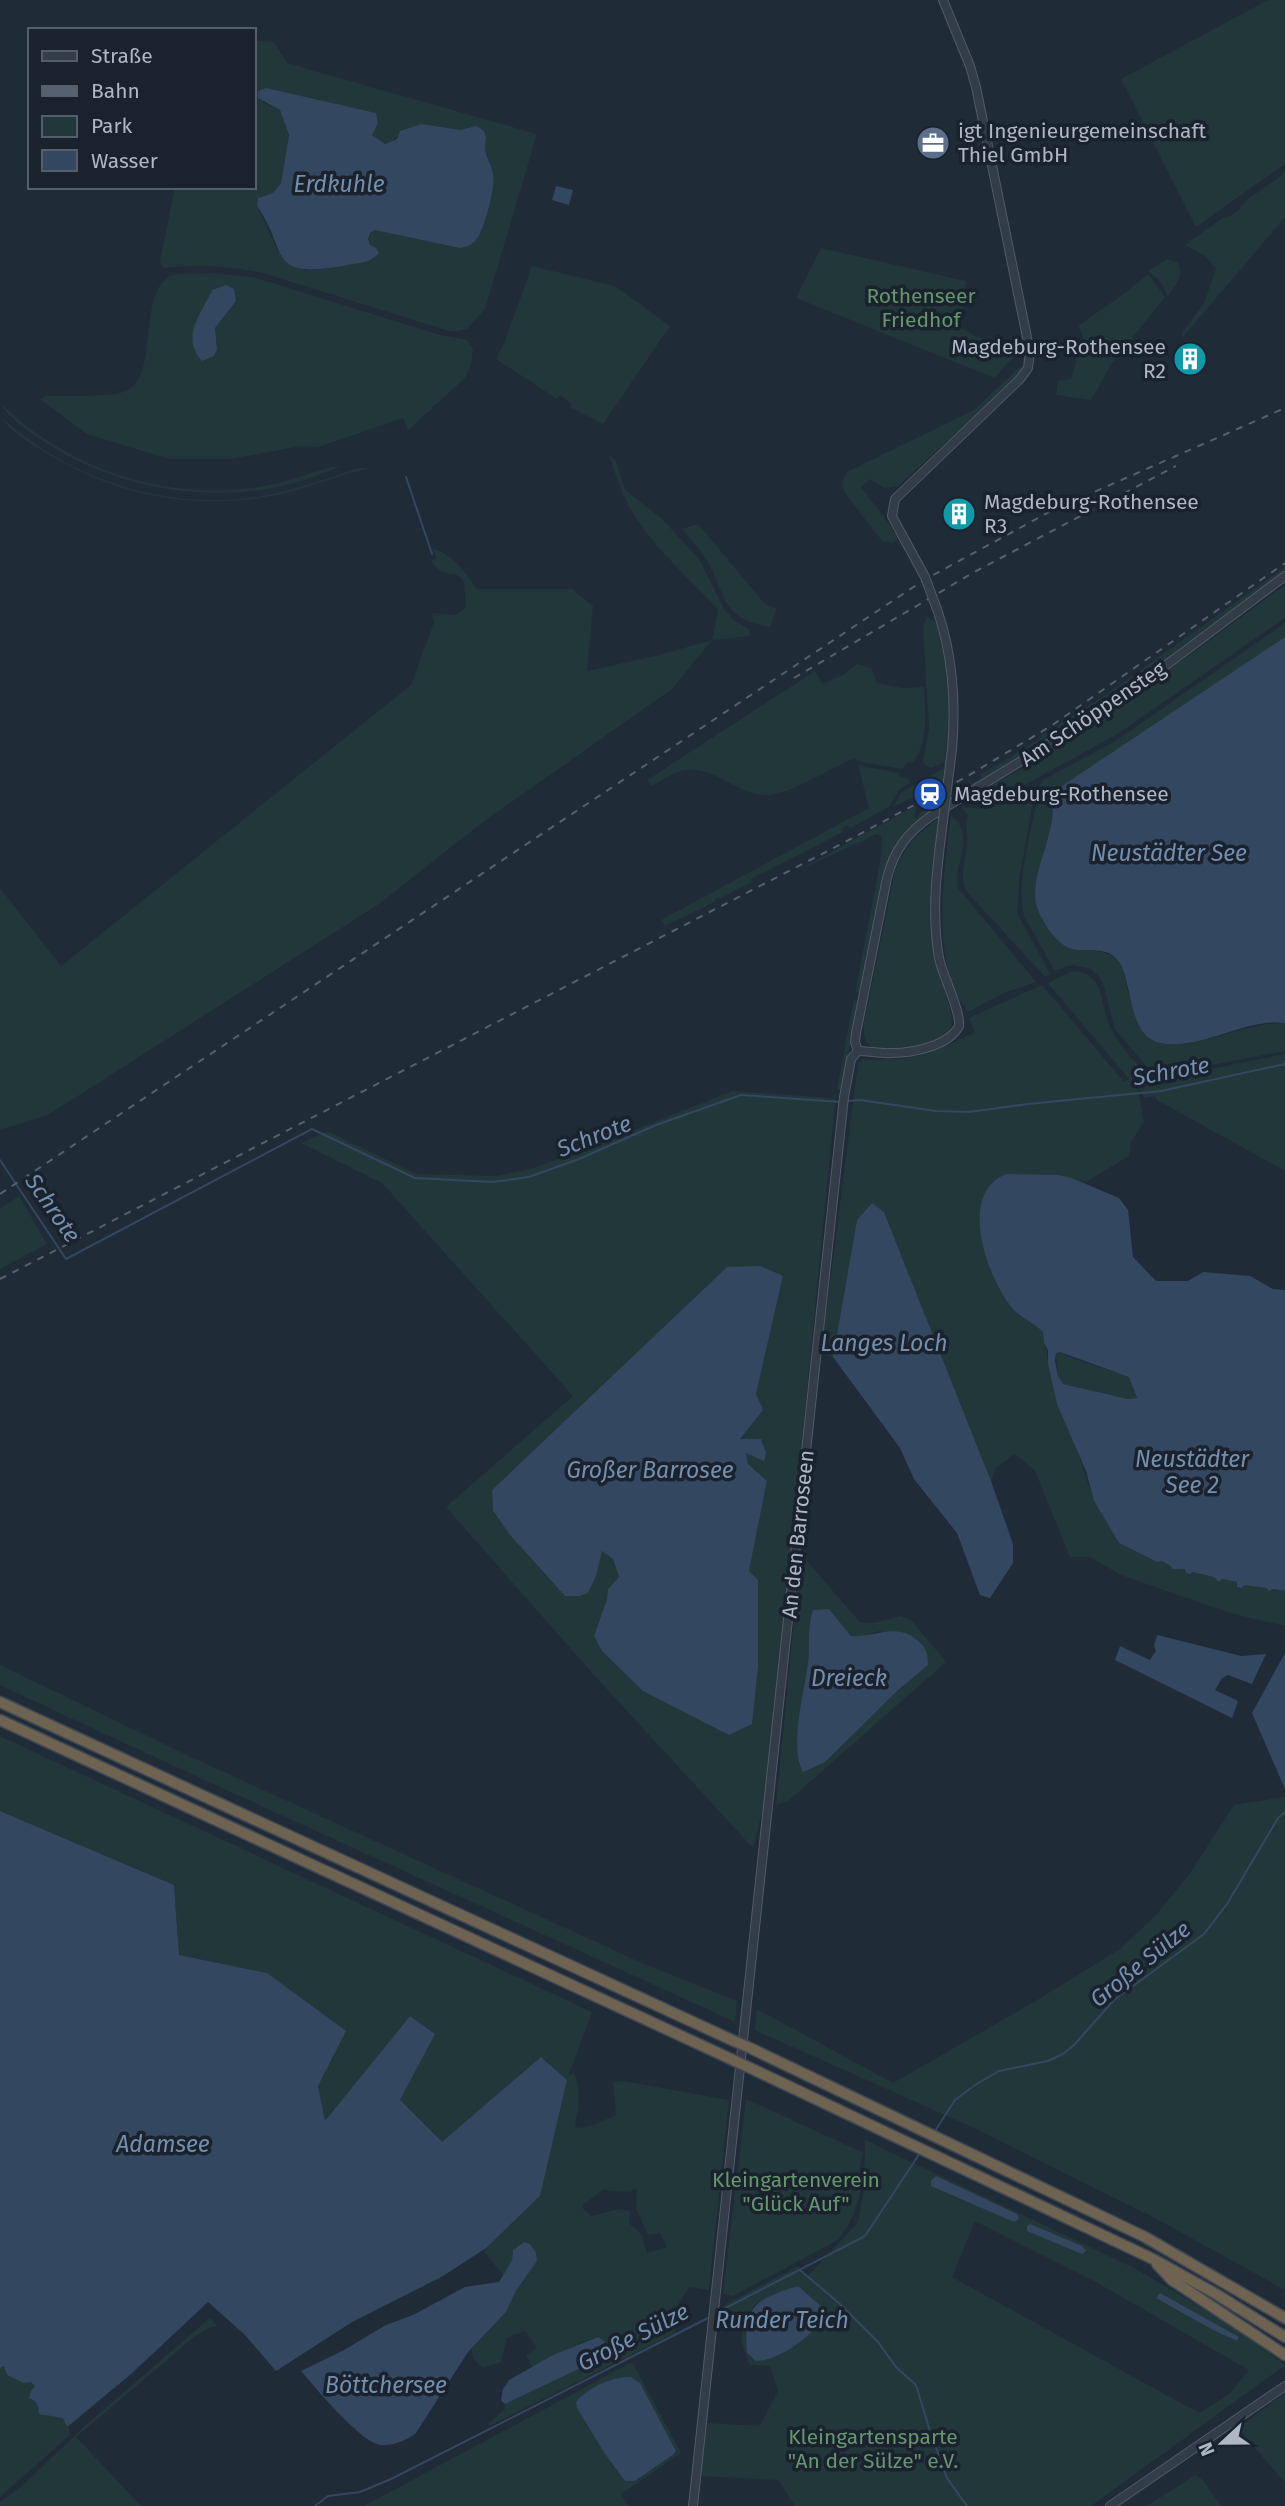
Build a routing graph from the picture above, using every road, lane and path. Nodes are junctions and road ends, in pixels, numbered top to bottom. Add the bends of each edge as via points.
1 (943, 0) edge
2 (1285, 576) edge
3 (858, 1051) junction
4 (0, 1702) edge
5 (0, 1720) edge
6 (1153, 2259) junction
7 (1285, 2318) edge
8 (1285, 2337) edge
9 (1285, 2355) edge
10 (1285, 2386) edge
11 (693, 2506) edge
12 (1111, 2506) edge

1 - 3 street, bridge via 976,87 1030,352 1028,368 1020,379 895,499 892,516 938,612 953,686 952,749 935,898 942,970 959,1026 945,1039 912,1051
2 - 3 street, Am Schöppensteg via 1113,705 931,816 906,837 887,878 856,1032
3 - 11 street, An den Barroseen via 851,1059 844,1097
4 - 7 highway, bridge via 914,2125 1145,2237
5 - 6 highway, bridge
6 - 8 highway
6 - 9 highway via 1172,2280
10 - 12 street

